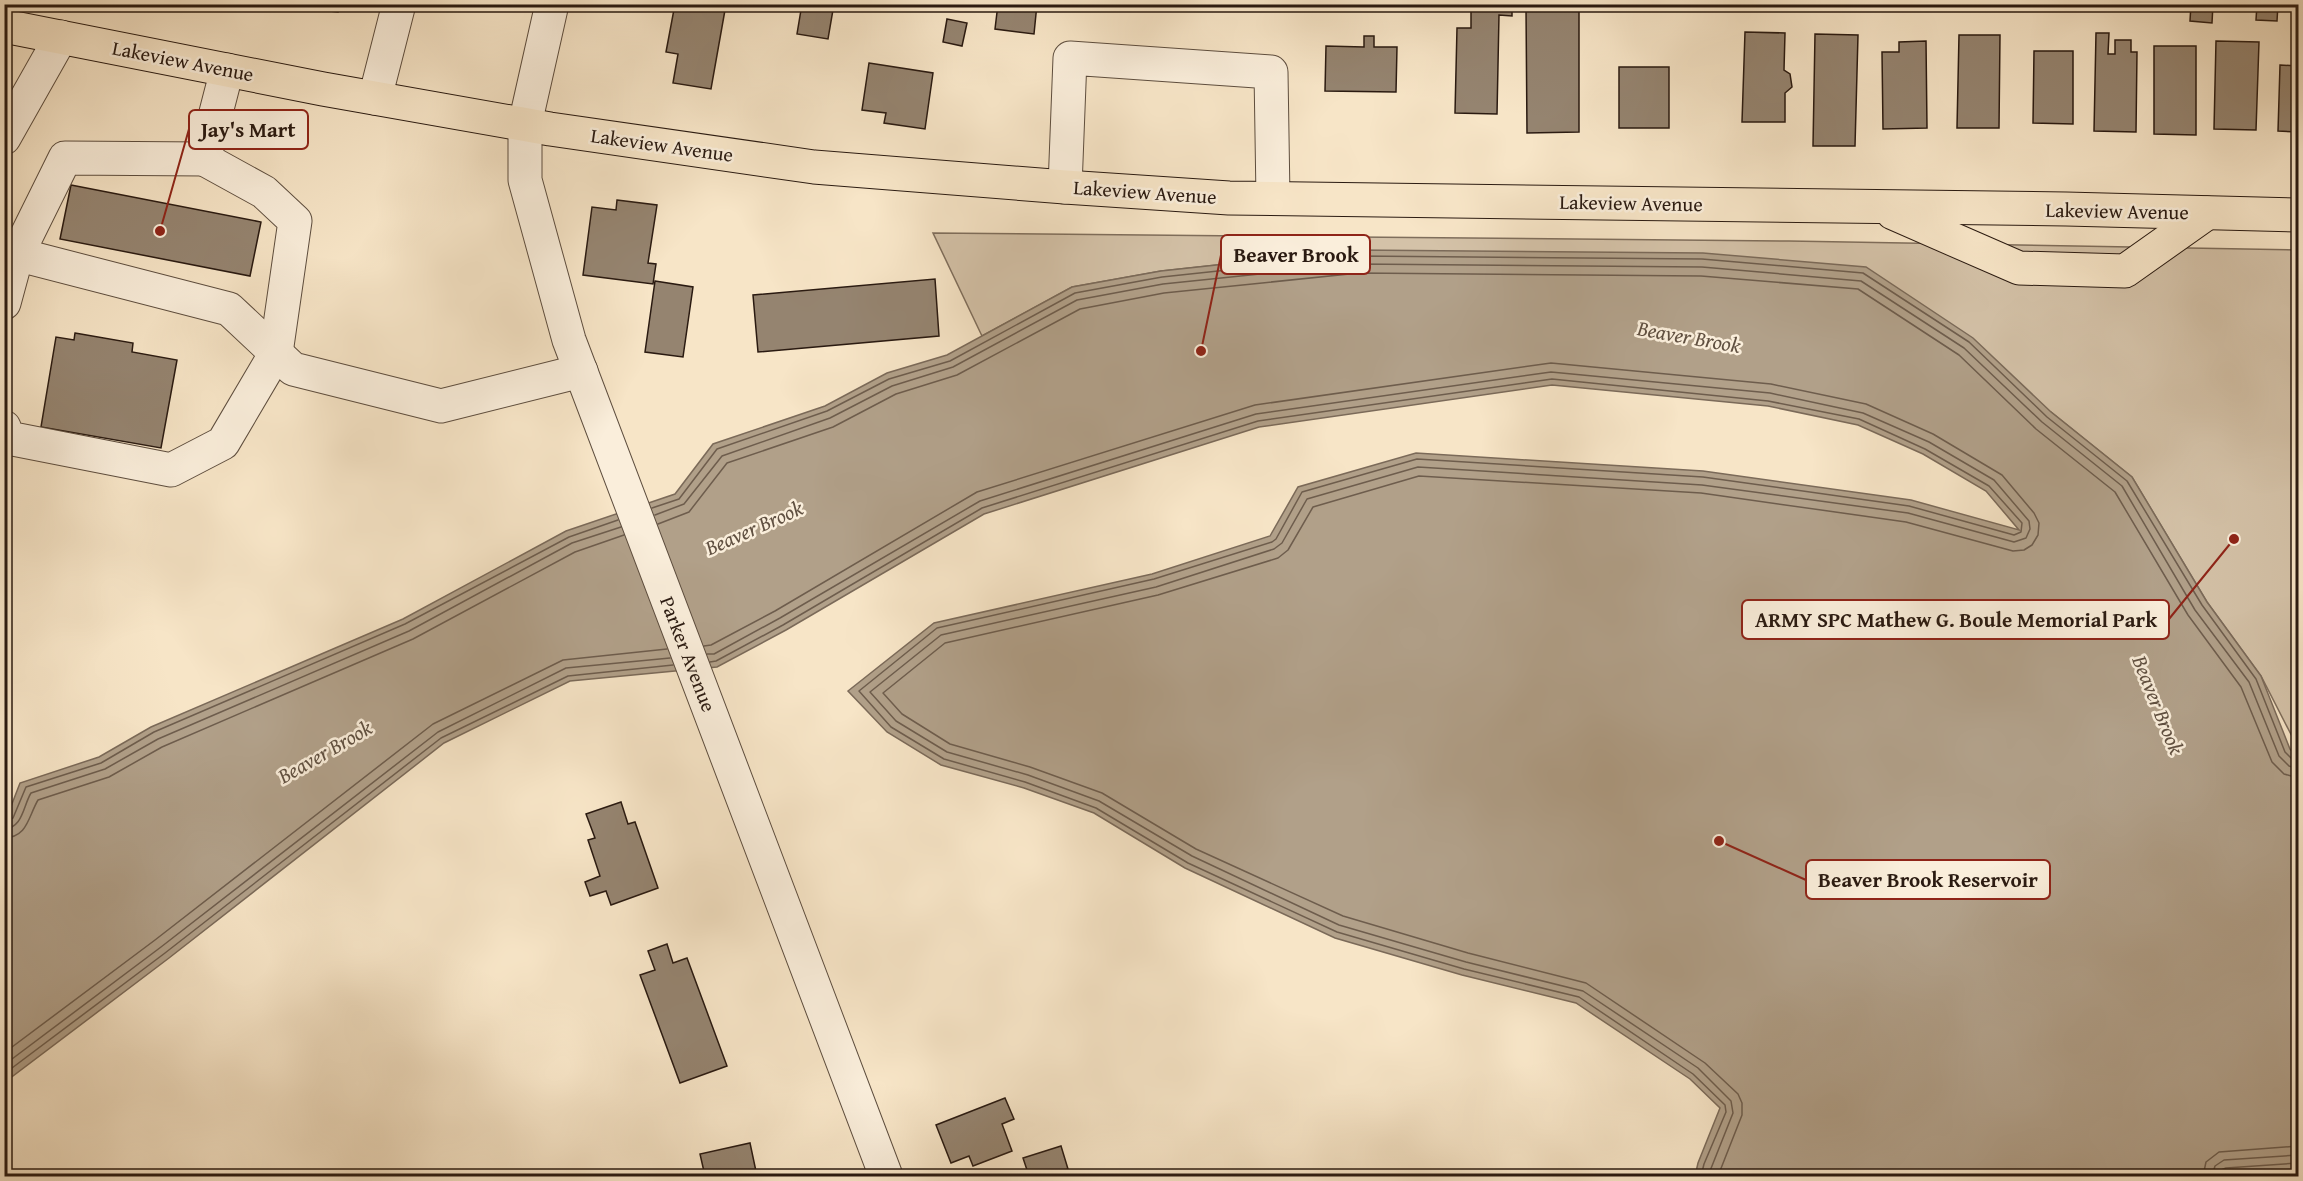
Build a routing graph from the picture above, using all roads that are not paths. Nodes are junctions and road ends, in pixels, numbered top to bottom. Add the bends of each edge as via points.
1 (399, 4) edge
2 (552, 4) edge
3 (4, 26) edge
4 (61, 37) junction
5 (226, 70) junction
6 (17, 90) edge
7 (375, 98) junction
8 (525, 124) junction
9 (4, 138) edge
10 (204, 159) junction
11 (1065, 187) junction
12 (1273, 198) junction
13 (1881, 207) junction
14 (2207, 213) junction
15 (2298, 215) edge
16 (11, 253) edge
17 (4, 303) edge
18 (276, 353) junction
19 (581, 371) junction
20 (4, 427) edge
21 (886, 1176) edge

1 - 7 street
2 - 8 street, Parker Avenue
3 - 4 main road, Lakeview Avenue
4 - 5 main road, Lakeview Avenue
4 - 6 street
5 - 7 main road, Lakeview Avenue
5 - 10 street
6 - 9 street
7 - 8 main road, Lakeview Avenue
8 - 11 main road, Lakeview Avenue via 814,167
8 - 19 street, Parker Avenue via 525,180
10 - 16 street via 65,158
10 - 18 street via 264,192 295,221
11 - 12 main road, Lakeview Avenue
11 - 12 street via 1070,58 1271,72
12 - 13 main road, Lakeview Avenue
13 - 14 main road, Lakeview Avenue
13 - 14 main road via 2019,268 2125,271
14 - 15 main road, Lakeview Avenue
16 - 17 street
16 - 18 street via 229,309
18 - 19 street via 293,369 441,406
18 - 20 street via 224,443 171,470 8,438
19 - 21 street, Parker Avenue

